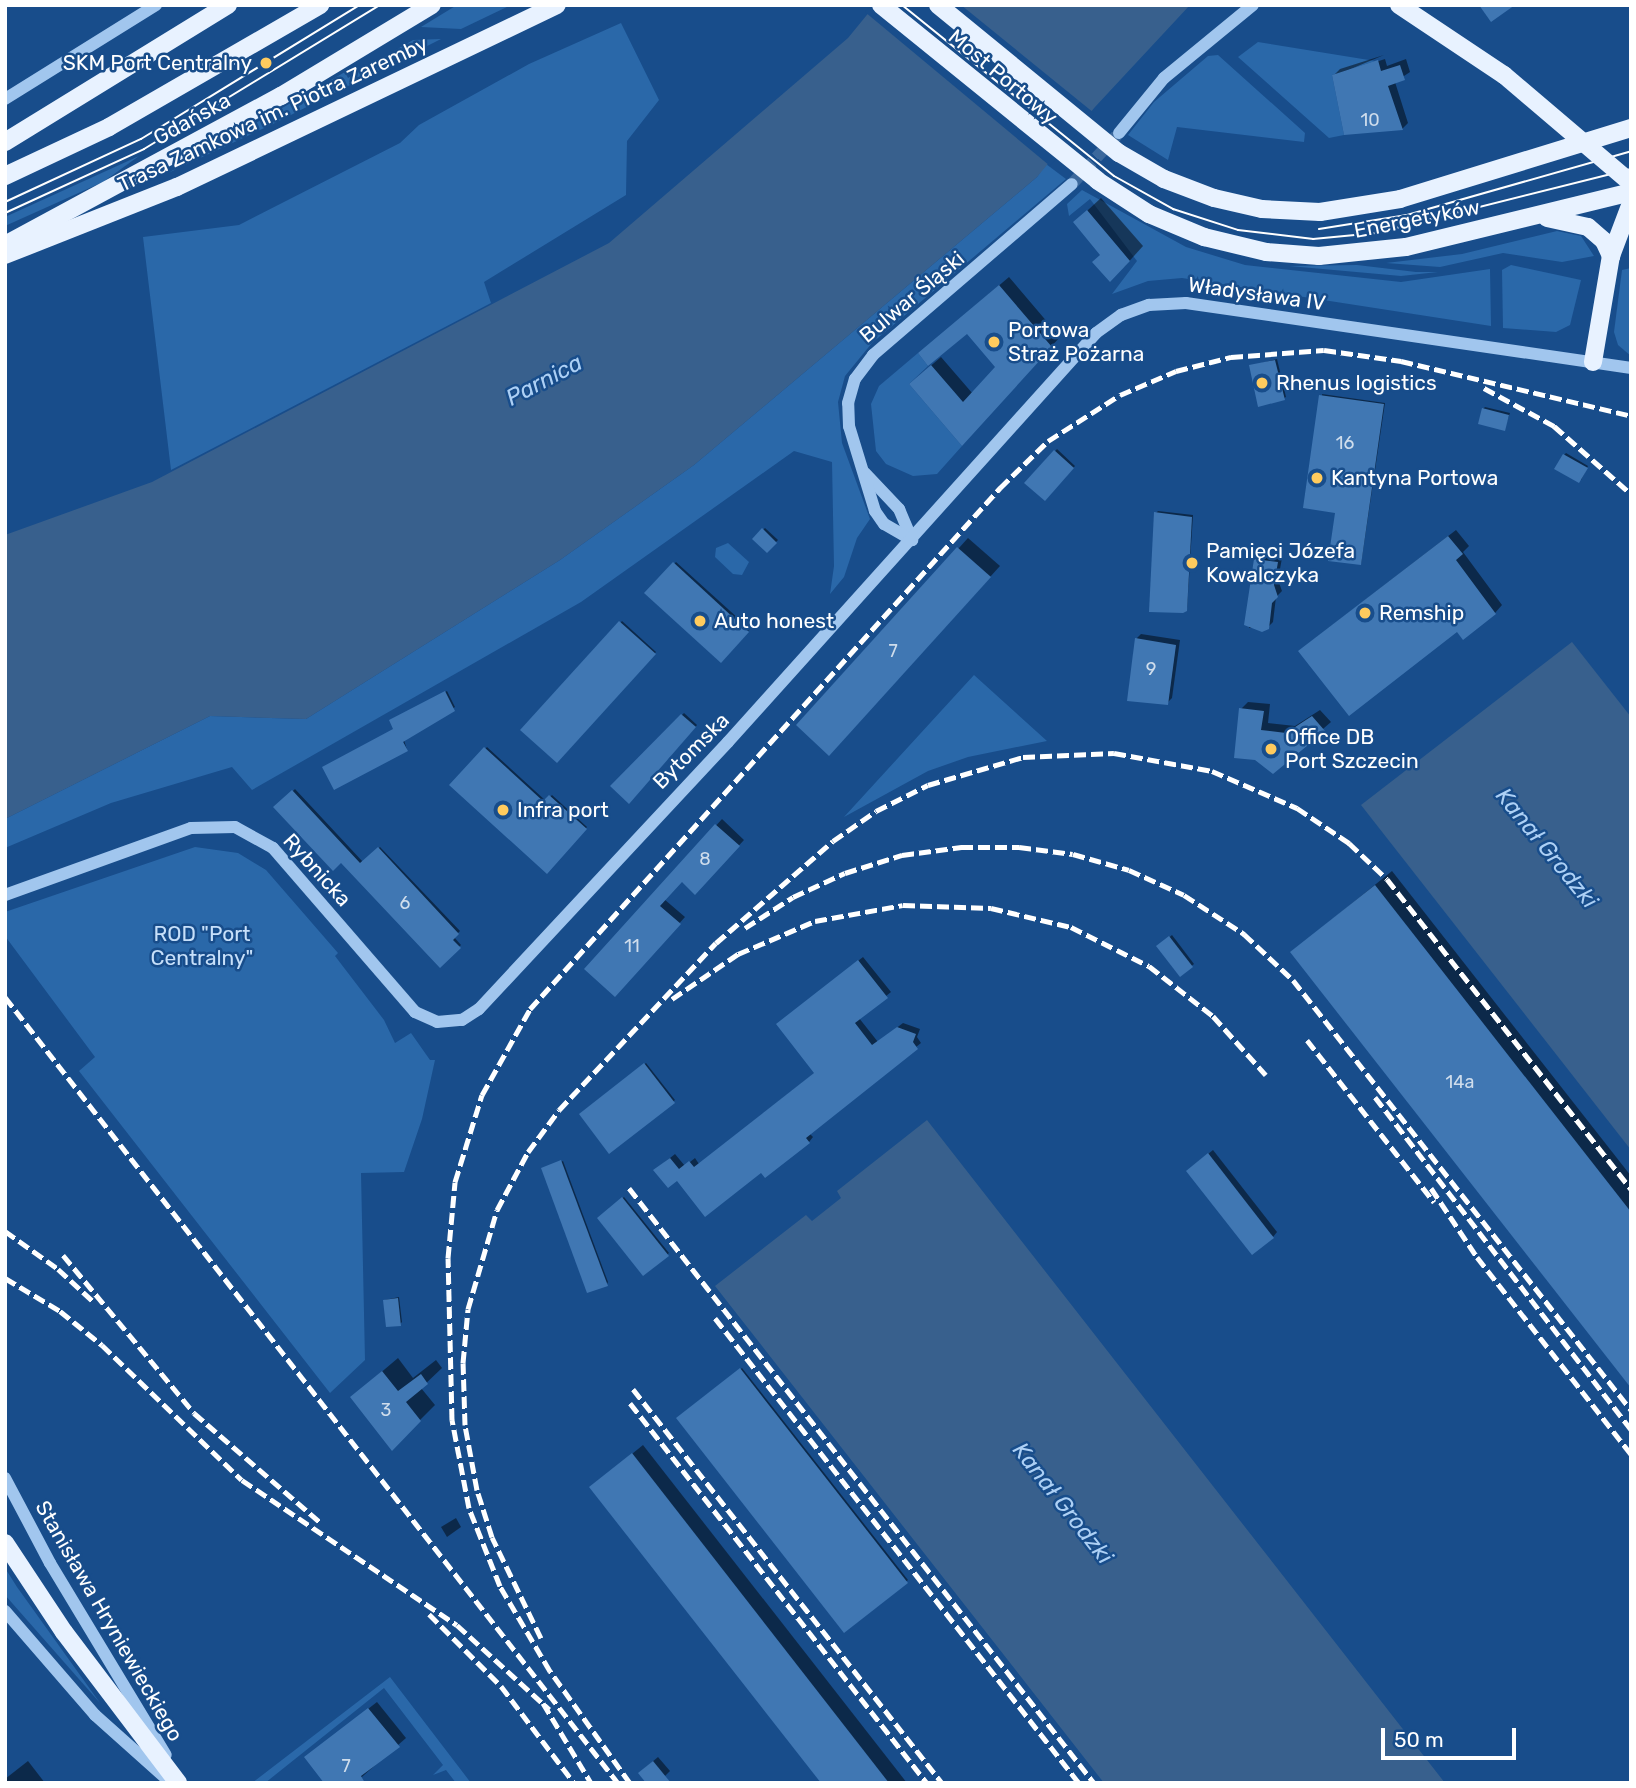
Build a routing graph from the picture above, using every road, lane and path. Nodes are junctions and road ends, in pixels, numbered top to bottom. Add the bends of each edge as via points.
1 (156, 5) edge
2 (228, 5) edge
3 (320, 5) edge
4 (414, 5) edge
5 (432, 5) edge
6 (557, 5) edge
7 (881, 5) edge
8 (937, 5) edge
9 (1253, 5) edge
10 (1399, 5) edge
11 (397, 27) junction
12 (5, 99) edge
13 (1631, 128) edge
14 (1119, 133) tunnel mouth
15 (5, 142) edge
16 (1119, 153) joint
17 (5, 176) edge
18 (1098, 181) joint
19 (1631, 183) edge
20 (1072, 184) tunnel mouth
21 (1631, 192) edge
22 (1631, 203) edge
23 (1516, 221) junction
24 (5, 245) edge
25 (5, 255) edge
26 (1611, 256) junction
27 (1593, 362) junction
28 (1631, 368) edge
29 (864, 472) junction
30 (954, 492) joint
31 (912, 540) junction
32 (5, 895) edge
33 (447, 1023) joint
34 (5, 1478) edge
35 (5, 1543) edge
36 (5, 1611) edge
37 (171, 1783) edge
38 (180, 1783) edge

1 - 12 street
2 - 15 main road
3 - 17 main road, Gdańska via 109,127
4 - 11 street, Gdańska
5 - 11 main road, Gdańska
6 - 25 main road, Trasa Zamkowa im. Piotra Zaremby via 165,193
7 - 18 main road, Most Portowy, bridge
8 - 16 main road, Most Portowy, bridge
9 - 14 street via 1164,78
10 - 19 main road, bridge via 1504,75
11 - 24 main road, Gdańska via 269,103
13 - 16 main road, Energetyków via 1400,199 1320,212 1279,211 1214,198 1164,179
18 - 23 main road, Energetyków via 1183,230 1283,254 1381,252
20 - 29 street, Bulwar Śląski via 860,369 850,393 848,415
21 - 23 main road, Energetyków
22 - 26 main road
23 - 26 main road via 1576,222 1600,236
26 - 27 main road
27 - 28 street, Władysława IV
27 - 30 street, Władysława IV via 1186,303 1149,305 1121,315 1096,333
29 - 31 street, Bulwar Śląski via 899,509
29 - 31 street, Bulwar Śląski via 879,518
30 - 31 street, Bytomska
31 - 33 street, Bytomska via 478,1009
32 - 33 street, Rybnicka via 191,828 239,828 276,851 411,1009 429,1020
34 - 38 street, Stanisława Hryniewieckiego
35 - 38 main road via 77,1650
36 - 37 street, Stanisława Hryniewieckiego via 95,1715

